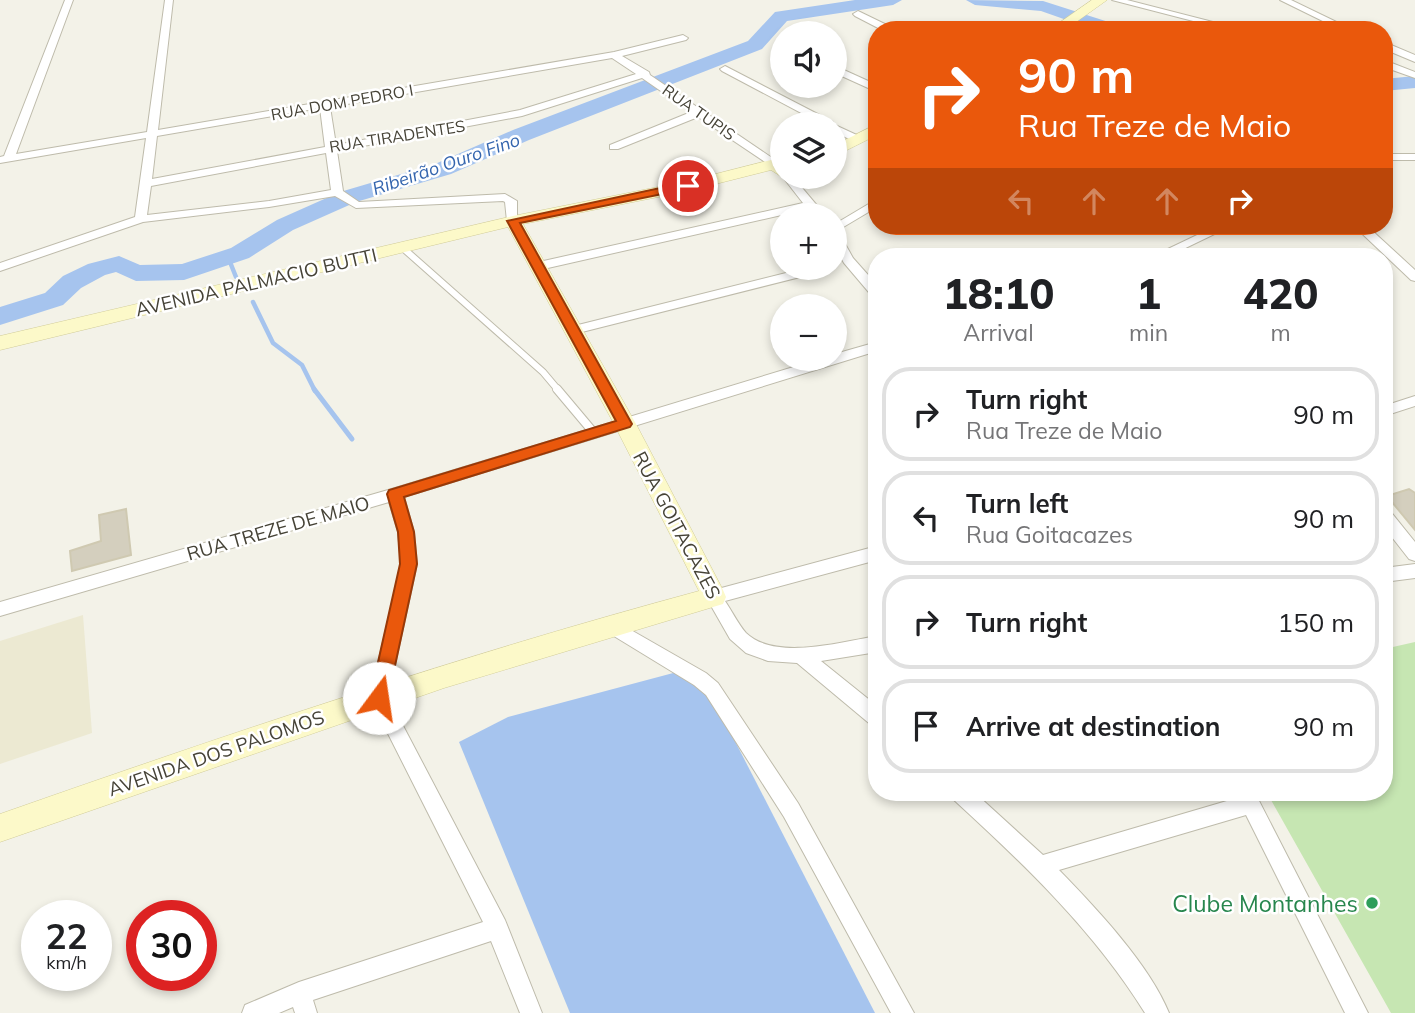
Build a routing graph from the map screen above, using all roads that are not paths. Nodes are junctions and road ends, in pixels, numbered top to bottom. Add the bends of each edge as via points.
1 (69, 0) edge
2 (169, 0) edge
3 (1101, 0) edge
4 (1116, 0) edge
5 (1284, 0) edge
6 (858, 14) dead end
7 (872, 21) edge
8 (1070, 21) edge
9 (1203, 21) edge
10 (1330, 21) edge
11 (683, 38) dead end
12 (1393, 50) edge
13 (614, 55) junction
14 (1415, 59) edge
15 (1393, 67) edge
16 (725, 69) dead end
17 (1411, 73) edge
18 (847, 75) edge
19 (649, 76) junction
20 (868, 85) edge
21 (325, 106) junction
22 (806, 112) edge
23 (698, 113) junction
24 (847, 134) edge
25 (868, 134) edge
26 (149, 135) junction
27 (857, 139) junction
28 (847, 144) edge
29 (329, 147) junction
30 (614, 147) dead end
31 (1393, 156) edge
32 (1415, 157) edge
33 (5, 159) edge
34 (770, 163) edge
35 (770, 173) edge
36 (145, 184) junction
37 (796, 189) edge
38 (340, 194) junction
39 (807, 203) edge
40 (868, 208) edge
41 (770, 214) edge
42 (141, 219) junction
43 (513, 221) junction
44 (847, 221) edge
45 (1202, 235) edge
46 (1370, 235) edge
47 (1176, 248) edge
48 (1384, 248) edge
49 (404, 249) junction
50 (1393, 257) edge
51 (848, 260) edge
52 (539, 265) junction
53 (0, 267) edge
54 (1415, 277) edge
55 (772, 280) edge
56 (868, 283) edge
57 (574, 330) junction
58 (0, 343) edge
59 (868, 349) edge
60 (1415, 401) edge
61 (1393, 408) edge
62 (625, 424) junction
63 (594, 433) junction
64 (395, 494) junction
65 (1393, 526) edge
66 (1415, 554) edge
67 (868, 555) edge
68 (1415, 571) edge
69 (1393, 574) edge
70 (714, 597) junction
71 (0, 609) edge
72 (610, 625) junction
73 (868, 645) edge
74 (799, 654) junction
75 (379, 698) junction
76 (868, 711) edge
77 (970, 801) edge
78 (1239, 801) edge
79 (1250, 801) edge
80 (0, 828) edge
81 (1042, 865) junction
82 (497, 928) junction
83 (303, 1003) edge
84 (253, 1013) edge
85 (531, 1013) edge
86 (903, 1013) edge
87 (1158, 1013) edge
88 (1357, 1013) edge

1 - 33 street
2 - 26 street
3 - 8 street
4 - 9 street
5 - 10 street
6 - 7 street
11 - 13 street, RUA DOM PEDRO I
12 - 14 street
13 - 19 street, RUA TUPIS
13 - 21 street, RUA DOM PEDRO I
15 - 17 street
16 - 22 street
18 - 20 street
19 - 23 street, RUA TUPIS
19 - 29 street, RUA TIRADENTES via 522,113
21 - 26 street, RUA DOM PEDRO I
21 - 29 street
23 - 30 street
23 - 34 street, RUA TUPIS
24 - 27 street
25 - 27 street
26 - 33 street, RUA DOM PEDRO I
26 - 36 street
27 - 28 street
29 - 36 street, RUA TIRADENTES
29 - 38 street
31 - 32 street
35 - 43 street
36 - 42 street
37 - 39 street, RUA TUPIS
38 - 42 street
38 - 43 street, RUA GOITACAZES via 356,205 498,197 511,201
40 - 44 street
41 - 52 street
42 - 53 street
43 - 49 street, AVENIDA PALMACIO BUTTI
43 - 52 street, RUA GOITACAZES
45 - 47 street
46 - 48 street
49 - 58 street, AVENIDA PALMACIO BUTTI
49 - 63 lane via 542,372
50 - 54 street
51 - 56 street
52 - 57 street, RUA GOITACAZES
55 - 57 street
57 - 62 street, RUA GOITACAZES
59 - 62 street, RUA TREZE DE MAIO
60 - 61 street
62 - 63 street, RUA TREZE DE MAIO
62 - 70 street, RUA GOITACAZES
63 - 64 street, RUA TREZE DE MAIO
64 - 71 street, RUA TREZE DE MAIO
64 - 75 street via 409,564
65 - 66 street
67 - 70 street
68 - 69 street
70 - 72 street, AVENIDA DOS PALOMOS
70 - 74 street, RUA GOITACAZES via 751,647 772,655
72 - 75 street, AVENIDA DOS PALOMOS
72 - 86 street via 712,689 791,810
73 - 74 street
74 - 76 street
75 - 80 street, AVENIDA DOS PALOMOS
75 - 82 street
77 - 81 street
78 - 81 street
79 - 88 street
81 - 87 street via 1104,934
82 - 83 street
82 - 85 street
83 - 84 street

